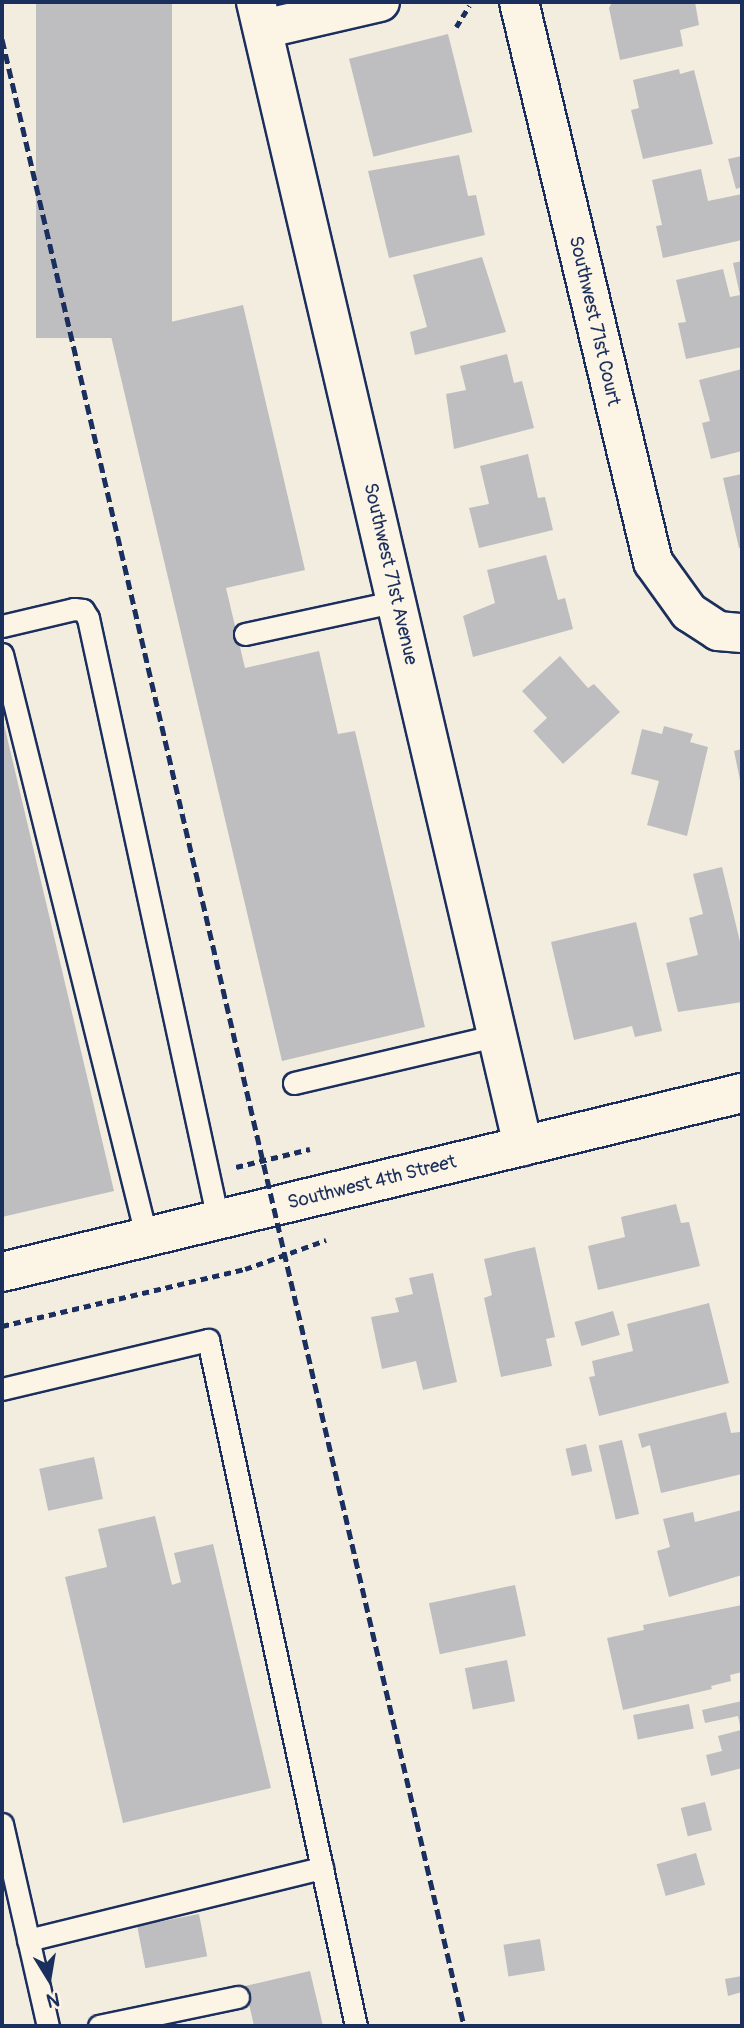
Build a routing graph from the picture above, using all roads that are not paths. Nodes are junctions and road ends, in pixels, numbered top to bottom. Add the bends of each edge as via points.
1 (380, 2) edge
2 (519, 2) edge
3 (259, 15) edge
4 (397, 601) junction
5 (2, 626) edge
6 (742, 633) edge
7 (245, 634) dead end
8 (2, 654) edge
9 (494, 1036) junction
10 (294, 1083) dead end
11 (742, 1093) edge
12 (523, 1146) junction
13 (218, 1220) junction
14 (147, 1239) junction
15 (2, 1272) edge
16 (2, 1389) edge
17 (2, 1824) edge
18 (322, 1868) junction
19 (28, 1940) junction
20 (238, 1997) dead end
21 (48, 2026) edge
22 (99, 2026) edge
23 (356, 2026) edge

1 - 3 street
2 - 6 street, Southwest 71st Court via 646,542 662,580 702,623 718,631
3 - 4 street, Southwest 71st Avenue
4 - 7 lane
4 - 9 street, Southwest 71st Avenue
5 - 13 lane via 74,609 83,610 88,618
8 - 14 lane
9 - 10 lane
9 - 12 street, Southwest 71st Avenue
11 - 12 street, Southwest 4th Street
12 - 13 street, Southwest 4th Street
13 - 14 street, Southwest 4th Street
14 - 15 street, Southwest 4th Street
16 - 18 lane via 208,1340
17 - 19 lane
18 - 19 lane
18 - 23 lane
19 - 21 lane
20 - 22 lane

